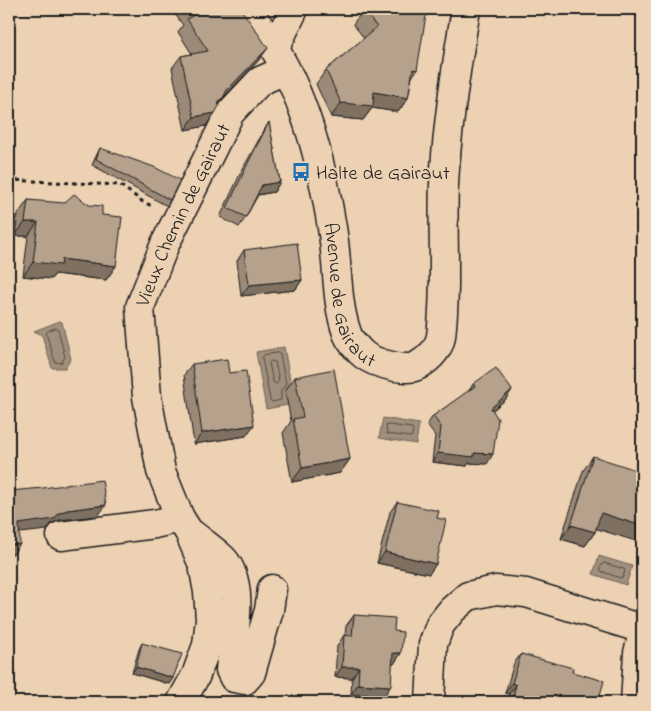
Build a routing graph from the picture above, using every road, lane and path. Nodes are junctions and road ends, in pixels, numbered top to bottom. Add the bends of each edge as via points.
1 (246, 9) edge
2 (294, 9) edge
3 (466, 9) edge
4 (280, 59) junction
5 (9, 180) edge
6 (179, 216) junction
7 (185, 525) junction
8 (61, 536) dead end
9 (272, 589) dead end
10 (642, 629) edge
11 (642, 637) edge
12 (181, 702) edge
13 (430, 702) edge
14 (635, 702) edge

1 - 4 street, Avenue de Gairaut
2 - 4 street
3 - 4 street, Avenue de Gairaut via 452,88 445,175 445,305 440,341 429,359 413,368 386,365 365,356 347,335 333,234 312,134
4 - 6 street, Vieux Chemin de Gairaut via 230,113
5 - 6 path via 120,185 143,202
6 - 7 street, Vieux Chemin de Gairaut via 140,307 147,396 161,471
7 - 8 street via 155,524
7 - 9 street via 224,560 232,573 237,603 230,670 234,678 245,680 251,673
7 - 12 street, Vieux Chemin de Gairaut via 203,565 210,619 207,645
10 - 13 street via 526,593 496,590 468,596 440,625 433,644
11 - 14 street

